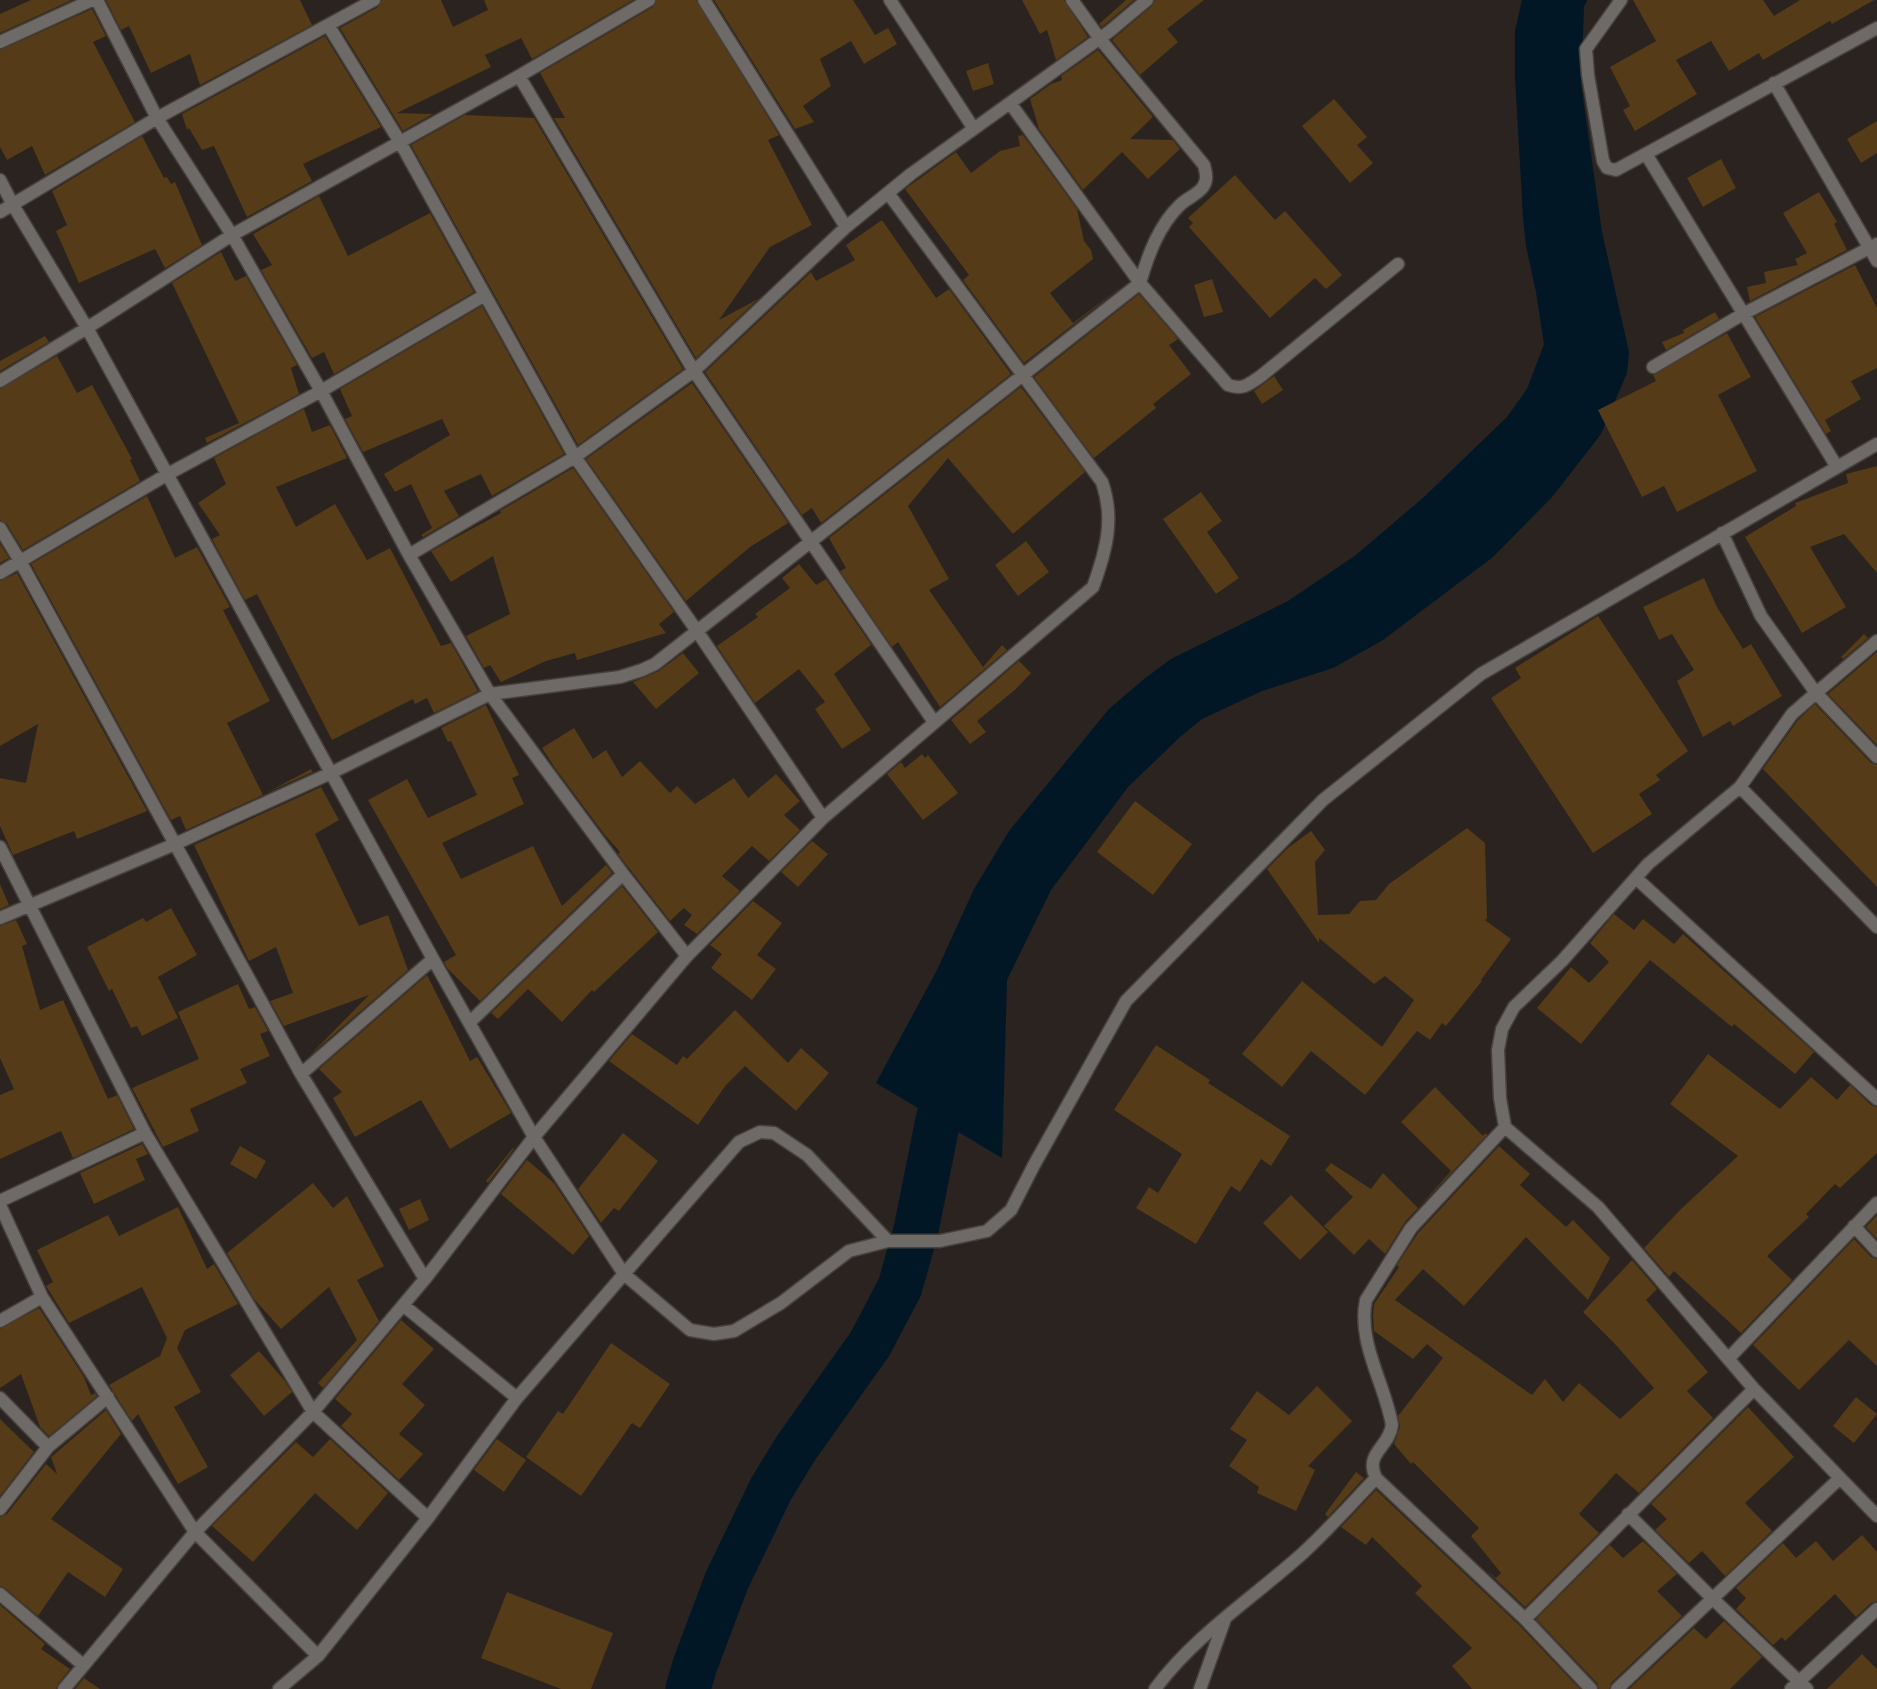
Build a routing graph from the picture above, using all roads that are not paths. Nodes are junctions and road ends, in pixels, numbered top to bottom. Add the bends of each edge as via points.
1 (92, 0) edge
2 (97, 0) edge
3 (374, 0) edge
4 (649, 0) edge
5 (704, 0) edge
6 (890, 0) edge
7 (1072, 0) edge
8 (1148, 0) edge
9 (1621, 0) edge
10 (328, 25) junction
11 (1877, 28) edge
12 (1100, 39) junction
13 (0, 42) edge
14 (519, 76) junction
15 (1774, 84) junction
16 (1010, 103) junction
17 (157, 118) junction
18 (974, 129) junction
19 (400, 142) junction
20 (1646, 154) junction
21 (0, 180) edge
22 (888, 193) junction
23 (13, 205) junction
24 (0, 212) edge
25 (846, 227) junction
26 (232, 235) junction
27 (1873, 245) edge
28 (1877, 261) edge
29 (1398, 264) dead end
30 (1140, 283) junction
31 (485, 295) junction
32 (1743, 314) junction
33 (87, 328) junction
34 (1653, 367) dead end
35 (693, 371) junction
36 (1023, 375) junction
37 (0, 381) edge
38 (321, 391) junction
39 (1877, 444) edge
40 (575, 457) junction
41 (1837, 467) junction
42 (168, 474) junction
43 (0, 528) edge
44 (1722, 533) junction
45 (811, 541) junction
46 (409, 555) junction
47 (20, 561) junction
48 (0, 573) edge
49 (697, 631) junction
50 (1877, 641) edge
51 (1816, 693) junction
52 (490, 694) junction
53 (934, 722) junction
54 (1877, 757) edge
55 (331, 773) junction
56 (1740, 787) junction
57 (823, 818) junction
58 (175, 844) junction
59 (0, 847) edge
60 (623, 874) junction
61 (1636, 878) junction
62 (28, 905) junction
63 (0, 918) edge
64 (1877, 927) edge
65 (687, 956) junction
66 (433, 959) junction
67 (470, 1022) junction
68 (300, 1074) junction
69 (1877, 1099) edge
70 (1505, 1127) junction
71 (145, 1133) junction
72 (534, 1137) junction
73 (0, 1203) edge
74 (1877, 1203) edge
75 (1854, 1226) junction
76 (888, 1241) junction
77 (1877, 1251) edge
78 (624, 1274) junction
79 (425, 1279) junction
80 (42, 1297) junction
81 (404, 1305) junction
82 (0, 1321) edge
83 (1728, 1359) junction
84 (1754, 1389) junction
85 (108, 1397) junction
86 (0, 1398) edge
87 (517, 1398) junction
88 (313, 1413) junction
89 (48, 1447) junction
90 (1376, 1478) junction
91 (1840, 1478) junction
92 (1874, 1507) edge
93 (0, 1509) edge
94 (1628, 1514) junction
95 (428, 1518) junction
96 (195, 1532) junction
97 (0, 1594) edge
98 (1712, 1598) junction
99 (1877, 1609) edge
100 (1226, 1618) junction
101 (1525, 1619) junction
102 (318, 1656) junction
103 (83, 1665) junction
104 (1799, 1686) edge
105 (64, 1689) edge
106 (279, 1689) edge
107 (1155, 1689) edge
108 (1200, 1689) edge
109 (1591, 1689) edge
110 (1617, 1689) edge

1 - 13 street
2 - 17 street
3 - 10 street
4 - 14 street
5 - 25 street
6 - 18 street
7 - 12 street
8 - 12 street
9 - 20 street via 1586,49 1588,75 1607,168 1616,170
10 - 17 street
10 - 19 street
11 - 15 street
12 - 16 street
12 - 30 street via 1204,165 1207,176 1202,188 1168,219
14 - 19 street
14 - 35 street
15 - 20 street
15 - 27 street
16 - 18 street
16 - 30 street
17 - 23 street
17 - 26 street
18 - 22 street
19 - 26 street
19 - 31 street
20 - 32 street
21 - 23 street
22 - 25 street
22 - 36 street
23 - 24 street
23 - 33 street
25 - 35 street
26 - 33 street
26 - 38 street
27 - 28 street
27 - 32 street
29 - 30 street via 1261,376 1237,388 1228,385
30 - 36 street
31 - 38 street
31 - 40 street
32 - 34 street
32 - 41 street
33 - 37 street
33 - 42 street
35 - 40 street
35 - 45 street
36 - 45 street
36 - 53 street via 1102,482 1109,521 1105,550 1093,587
38 - 42 street
38 - 46 street
39 - 41 street
40 - 46 street
40 - 49 street
41 - 44 street
42 - 47 street
42 - 55 street
43 - 47 street
44 - 51 street via 1761,616
44 - 76 street via 1481,674 1323,800 1126,1001 1011,1210 987,1231 940,1241
45 - 49 street
45 - 53 street
46 - 52 street
47 - 48 street
47 - 58 street
49 - 52 street via 655,664 632,674
49 - 57 street
50 - 51 street
51 - 54 street
51 - 56 street via 1792,714
52 - 55 street
52 - 60 street
53 - 57 street
55 - 58 street
55 - 66 street
56 - 61 street
56 - 64 street
57 - 65 street
58 - 62 street
58 - 68 street
59 - 62 street
60 - 65 street
60 - 67 street
61 - 69 street
61 - 70 street via 1562,961 1514,1007 1502,1029 1498,1050
62 - 63 street
62 - 71 street
65 - 72 street
66 - 67 street
66 - 68 street
67 - 72 street
68 - 79 street
70 - 83 street via 1598,1207
70 - 90 street via 1411,1228 1366,1300 1363,1313 1371,1354 1392,1425 1371,1461
71 - 73 street
71 - 88 street
72 - 78 street
72 - 79 street
73 - 80 street
74 - 75 street
75 - 77 street
75 - 83 street
76 - 78 street via 849,1251 781,1303 734,1331 714,1334 690,1330
76 - 78 street via 807,1155 774,1133 760,1132 739,1142
78 - 87 street
79 - 81 street
80 - 82 street
80 - 85 street
81 - 87 street
81 - 88 street
83 - 84 street
84 - 91 street
84 - 94 street
85 - 89 street
85 - 96 street
86 - 89 street
87 - 95 street
88 - 95 street
88 - 96 street
89 - 93 street
90 - 100 street via 1304,1552
90 - 101 street
91 - 92 street
91 - 98 street
94 - 98 street
94 - 101 street
95 - 102 street
96 - 102 street
96 - 103 street
97 - 103 street
98 - 104 street
98 - 110 street
99 - 104 street
100 - 107 street
100 - 108 street
101 - 109 street
102 - 106 street
103 - 105 street

